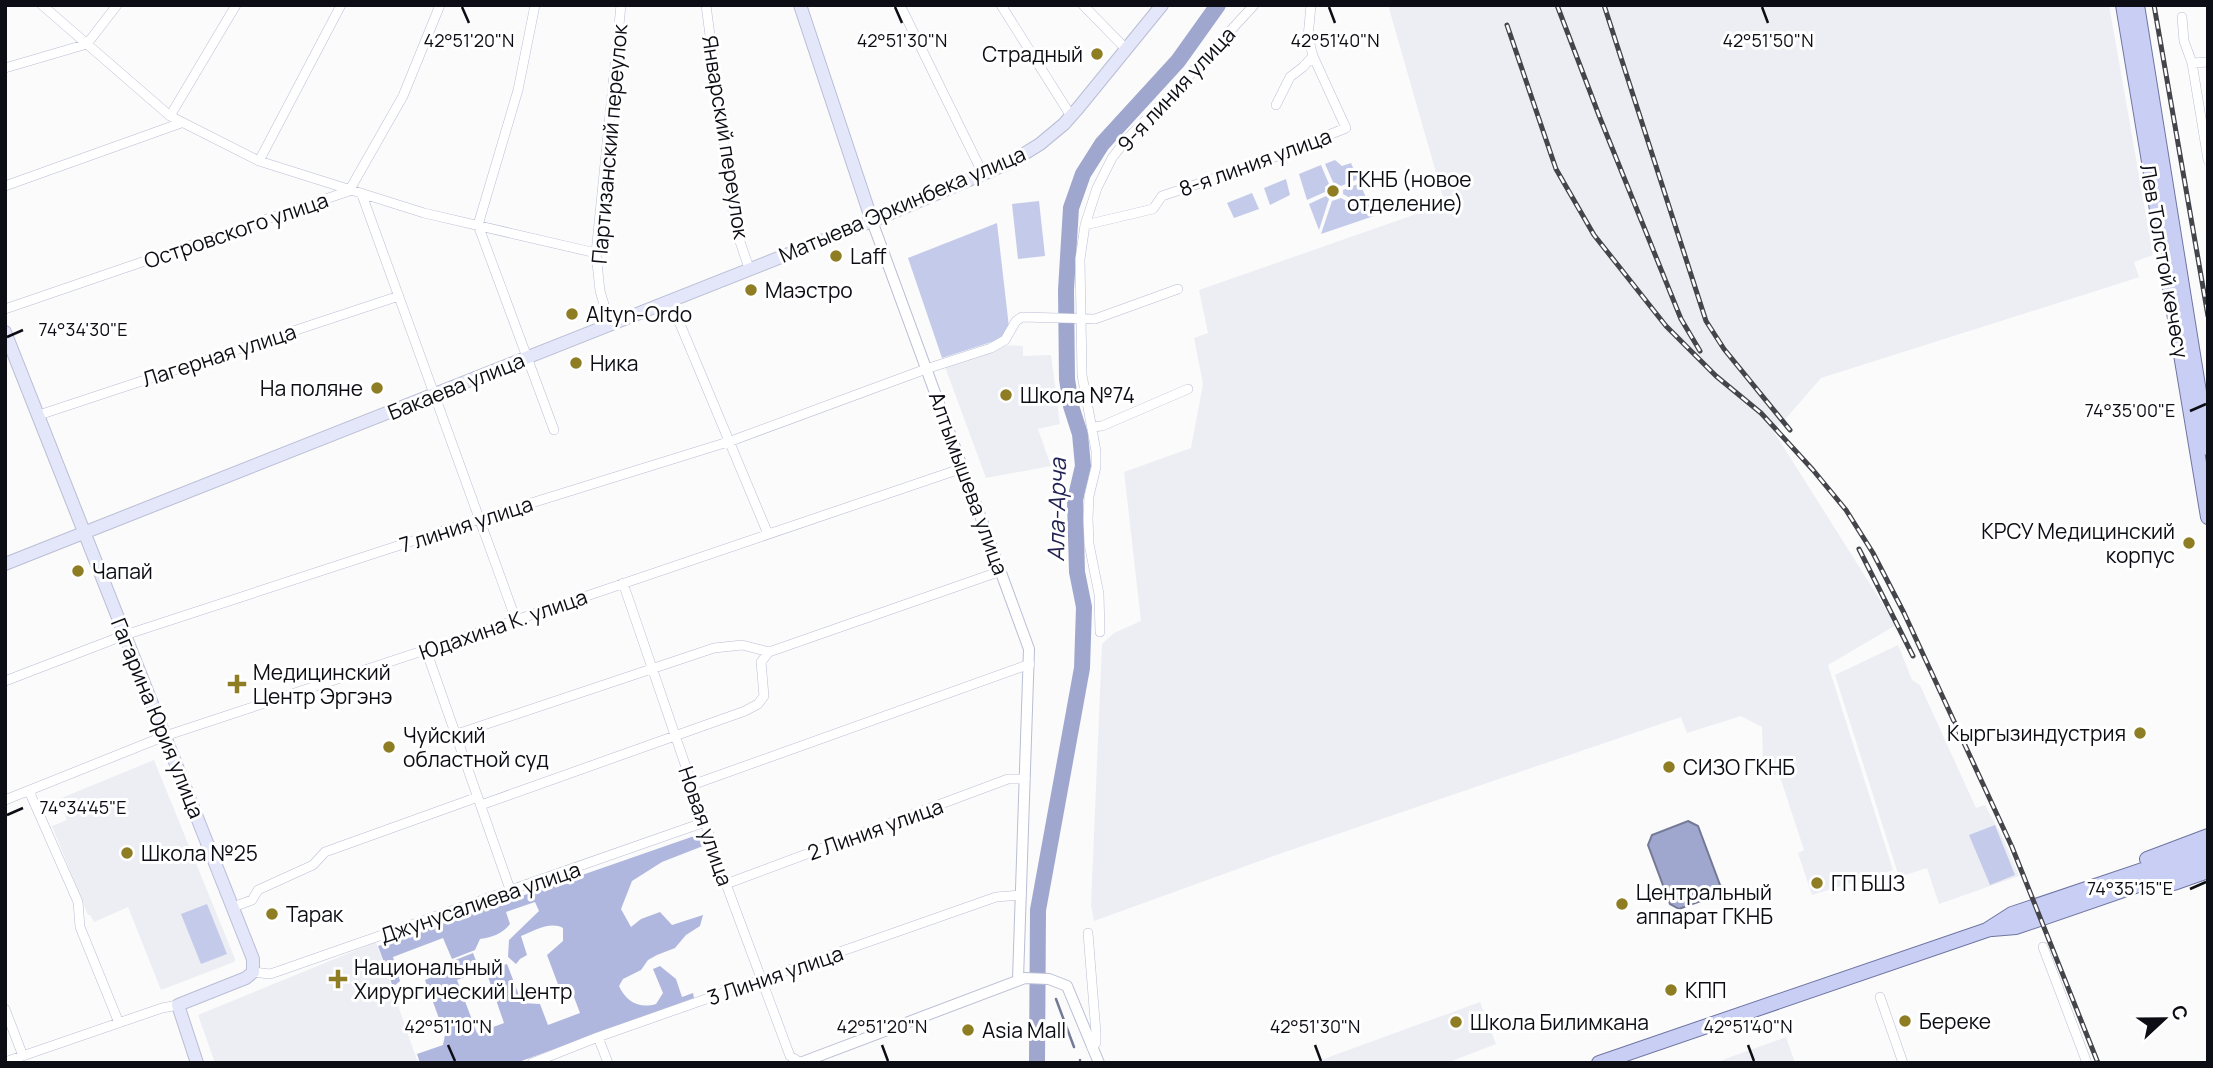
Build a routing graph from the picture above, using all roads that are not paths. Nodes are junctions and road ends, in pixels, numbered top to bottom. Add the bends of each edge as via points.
1 (42, 5) edge
2 (117, 5) edge
3 (236, 5) edge
4 (341, 5) edge
5 (440, 5) edge
6 (535, 5) edge
7 (621, 5) edge
8 (706, 5) edge
9 (800, 5) edge
10 (900, 5) edge
11 (1001, 5) edge
12 (1083, 5) edge
13 (1162, 5) edge
14 (1254, 5) edge
15 (1311, 5) edge
16 (2123, 5) edge
17 (2137, 5) edge
18 (2182, 17) dead end
19 (87, 44) junction
20 (1126, 49) junction
21 (1314, 55) junction
22 (2208, 62) edge
23 (2192, 63) junction
24 (5, 68) edge
25 (1276, 105) dead end
26 (170, 116) junction
27 (1070, 116) junction
28 (181, 123) junction
29 (2208, 160) edge
30 (259, 161) junction
31 (983, 174) junction
32 (5, 186) edge
33 (349, 191) junction
34 (362, 195) junction
35 (872, 222) junction
36 (478, 225) junction
37 (1085, 226) junction
38 (596, 253) junction
39 (749, 268) junction
40 (1178, 289) dead end
41 (399, 296) junction
42 (670, 300) junction
43 (5, 309) edge
44 (1081, 318) junction
45 (610, 324) junction
46 (5, 332) edge
47 (526, 358) junction
48 (926, 369) junction
49 (1188, 389) dead end
50 (434, 394) junction
51 (39, 415) junction
52 (1092, 427) junction
53 (554, 430) dead end
54 (731, 441) junction
55 (2208, 448) edge
56 (963, 468) junction
57 (2208, 517) edge
58 (480, 519) junction
59 (85, 534) junction
60 (768, 534) junction
61 (5, 564) edge
62 (1001, 571) junction
63 (623, 583) junction
64 (516, 620) junction
65 (1100, 632) dead end
66 (125, 635) junction
67 (426, 650) junction
68 (769, 652) junction
69 (1030, 664) junction
70 (651, 669) junction
71 (5, 681) edge
72 (457, 734) junction
73 (674, 735) junction
74 (165, 736) junction
75 (1025, 779) junction
76 (692, 785) junction
77 (29, 791) junction
78 (5, 800) edge
79 (479, 801) junction
80 (705, 822) junction
81 (2208, 836) edge
82 (2208, 848) edge
83 (2208, 861) edge
84 (2208, 871) edge
85 (726, 884) junction
86 (511, 892) junction
87 (1021, 895) junction
88 (233, 907) junction
89 (2053, 908) junction
90 (1088, 933) dead end
91 (2043, 947) dead end
92 (253, 972) junction
93 (762, 979) junction
94 (1021, 979) junction
95 (1880, 997) dead end
96 (178, 1006) junction
97 (5, 1009) edge
98 (119, 1023) junction
99 (598, 1037) junction
100 (1093, 1048) junction
101 (23, 1056) junction
102 (5, 1062) edge
103 (197, 1063) edge
104 (532, 1063) edge
105 (608, 1063) edge
106 (801, 1063) edge
107 (1099, 1063) edge
108 (1599, 1063) edge
109 (1903, 1063) edge
110 (2087, 1063) edge

1 - 19 street
2 - 19 street
3 - 26 street
4 - 30 street
5 - 33 street, Островского улица via 403,96
6 - 36 street via 517,90
7 - 38 street, Партизанский переулок
8 - 39 street, Январский переулок via 735,227
9 - 35 main road, Алтымышева улица
10 - 31 street
11 - 27 street
12 - 20 street
13 - 20 main road, Матыева Эркинбека улица
14 - 37 street, 9-я линия улица via 1112,158
15 - 21 street, 8-я линия улица via 1308,37
16 - 57 main road, Лев Толстой көчөсү
17 - 55 main road, Лев Толстой көчөсү
18 - 23 street
19 - 24 street
19 - 26 street
20 - 27 main road, Матыева Эркинбека улица
21 - 25 street via 1290,77
21 - 37 street, 8-я линия улица via 1346,128 1162,196 1153,209
22 - 23 street
23 - 29 street
26 - 28 street
27 - 31 main road, Матыева Эркинбека улица via 1028,153
28 - 30 street
28 - 32 street
30 - 33 street
31 - 35 main road, Матыева Эркинбека улица
33 - 34 street
33 - 43 street, Островского улица
34 - 36 street
34 - 41 street
35 - 39 main road, Матыева Эркинбека улица
35 - 48 street, Алтымышева улица
36 - 38 street
36 - 47 street
37 - 44 street, 9-я линия улица via 1080,259
38 - 45 street, Партизанский переулок
39 - 42 main road, Матыева Эркинбека улица
40 - 44 street via 1095,319
41 - 50 street
41 - 51 street, Лагерная улица
42 - 45 main road, Бакаева улица
42 - 54 street
44 - 48 street, 7 линия улица via 1022,317 1000,344
44 - 52 street, 9-я линия улица via 1082,375
45 - 47 main road, Бакаева улица
46 - 51 main road, Гагарина Юрия улица
47 - 50 main road, Бакаева улица
47 - 53 street
48 - 54 street, 7 линия улица
48 - 56 street, Алтымышева улица
49 - 52 street
50 - 58 street
50 - 59 main road, Бакаева улица
51 - 59 main road, Гагарина Юрия улица
52 - 65 street, 9-я линия улица via 1096,467 1088,519
54 - 58 street, 7 линия улица
54 - 60 street
56 - 60 street, Юдахина К. улица
56 - 62 street, Алтымышева улица
58 - 64 street
58 - 66 street, 7 линия улица
59 - 61 main road, Бакаева улица
59 - 66 main road, Гагарина Юрия улица
60 - 63 street, Юдахина К. улица
62 - 68 street
62 - 69 street, Алтымышева улица via 1025,636
63 - 64 street, Юдахина К. улица
63 - 70 street, Новая улица
64 - 67 street, Юдахина К. улица
66 - 71 street, 7 линия улица
66 - 74 main road, Гагарина Юрия улица
67 - 72 street
67 - 74 street, Юдахина К. улица
68 - 70 street via 742,645 713,648
68 - 73 street via 761,662 764,696 758,704
69 - 75 street, Алтымышева улица
69 - 76 street
70 - 72 street
70 - 73 street, Новая улица
72 - 79 street
73 - 76 street, Новая улица
73 - 79 street
74 - 77 street, Юдахина К. улица
74 - 88 main road, Гагарина Юрия улица
75 - 85 street, 2 Линия улица via 1008,779
75 - 87 street, Алтымышева улица
76 - 80 street, Новая улица
77 - 78 street, Юдахина К. улица
77 - 98 street via 78,902 80,927
79 - 86 street
79 - 88 street via 325,852 313,864
80 - 85 street, Новая улица
80 - 86 street, Джунусалиева улица
81 - 89 main road via 2070,889
82 - 89 main road
83 - 89 main road
84 - 89 main road via 2078,913
85 - 93 street, Новая улица
86 - 92 street, Джунусалиева улица via 270,974
87 - 93 street, 3 Линия улица via 996,897
87 - 94 street, Алтымышева улица
88 - 92 main road, Гагарина Юрия улица via 253,959
89 - 108 main road via 2012,914 1987,930
90 - 100 street via 1096,1033
91 - 110 street
92 - 96 main road
93 - 99 street, 3 Линия улица
93 - 106 street, Новая улица via 790,1056
94 - 100 street via 1063,983 1071,991
94 - 106 street
95 - 109 street
96 - 98 street
96 - 103 main road
97 - 101 street
98 - 101 street
99 - 104 street, 3 Линия улица
99 - 105 street
100 - 107 street
101 - 102 street

